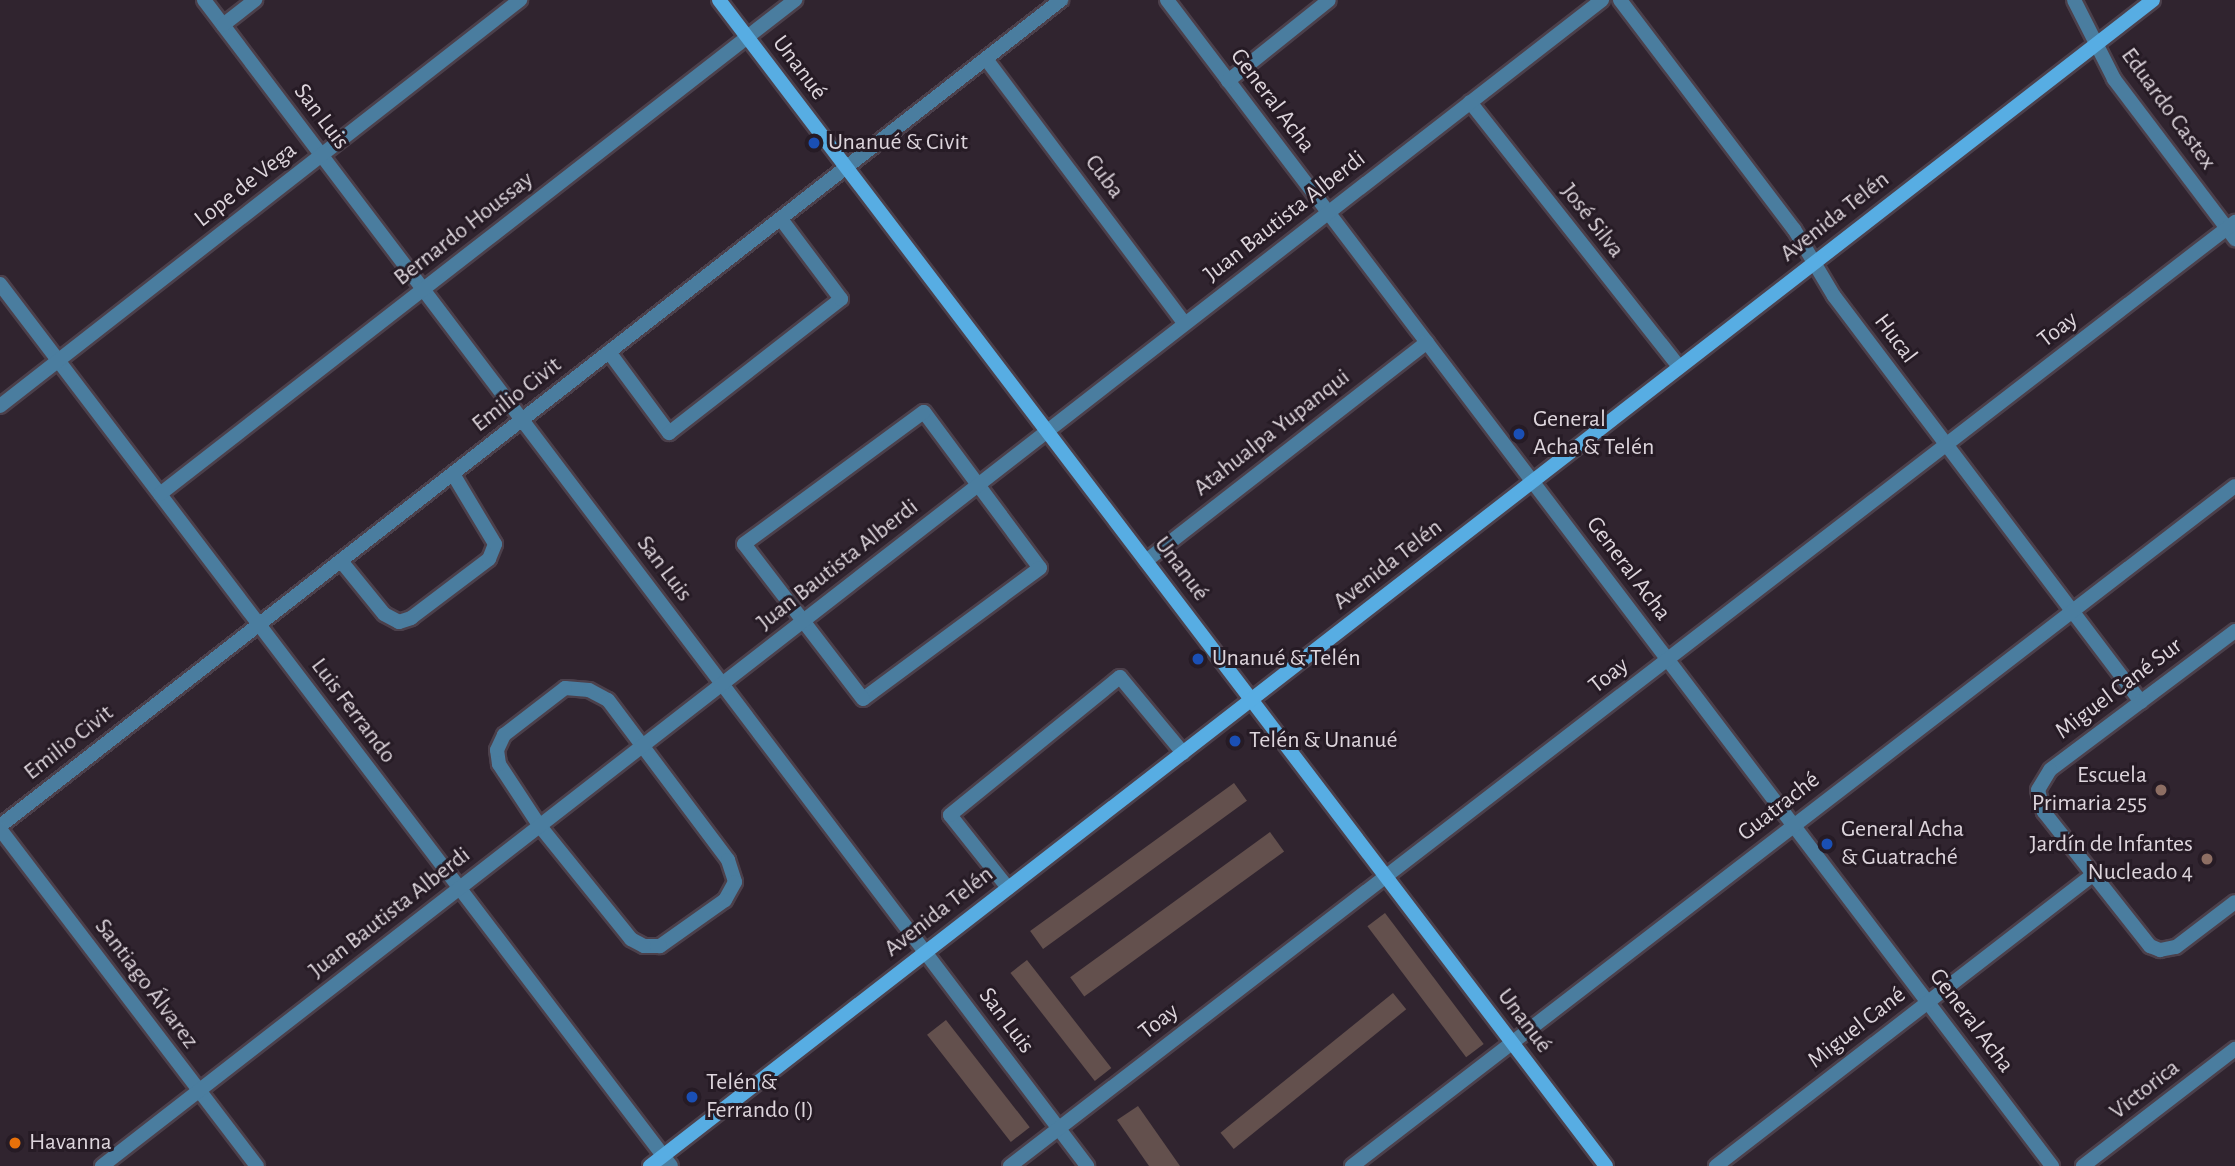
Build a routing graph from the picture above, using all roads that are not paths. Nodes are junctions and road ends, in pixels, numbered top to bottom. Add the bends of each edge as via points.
1 (204, 0) edge
2 (255, 0) edge
3 (520, 0) edge
4 (719, 0) edge
5 (795, 0) edge
6 (1061, 0) edge
7 (1167, 0) edge
8 (1329, 0) edge
9 (1602, 0) edge
10 (1620, 0) edge
11 (2074, 0) edge
12 (2153, 0) edge
13 (223, 25) junction
14 (747, 37) junction
15 (2097, 44) junction
16 (986, 59) junction
17 (1228, 81) junction
18 (1470, 102) junction
19 (321, 155) junction
20 (847, 167) junction
21 (1328, 212) junction
22 (780, 219) junction
23 (2232, 230) edge
24 (1814, 263) junction
25 (0, 284) edge
26 (423, 289) junction
27 (1185, 324) junction
28 (1426, 342) junction
29 (609, 352) junction
30 (58, 361) junction
31 (1679, 367) junction
32 (0, 406) edge
33 (522, 420) junction
34 (1047, 431) junction
35 (1946, 444) junction
36 (453, 474) junction
37 (1533, 481) junction
38 (978, 485) junction
39 (2235, 486) edge
40 (160, 494) junction
41 (341, 561) junction
42 (1146, 561) junction
43 (2071, 610) junction
44 (803, 621) junction
45 (259, 625) junction
46 (2235, 631) edge
47 (1668, 659) junction
48 (722, 684) junction
49 (1251, 699) junction
50 (2141, 702) junction
51 (642, 746) junction
52 (1183, 753) junction
53 (540, 825) junction
54 (1794, 825) junction
55 (0, 828) edge
56 (2092, 875) junction
57 (1386, 876) junction
58 (459, 888) junction
59 (1008, 888) junction
60 (2235, 902) edge
61 (925, 952) junction
62 (1928, 1002) junction
63 (1512, 1043) junction
64 (2235, 1049) edge
65 (199, 1090) junction
66 (1059, 1128) junction
67 (667, 1161) edge
68 (102, 1166) edge
69 (257, 1166) edge
70 (650, 1166) edge
71 (1010, 1166) edge
72 (1087, 1166) edge
73 (1352, 1166) edge
74 (1606, 1166) edge
75 (1716, 1166) edge
76 (2052, 1166) edge
77 (2083, 1166) edge

1 - 13 street, San Luis
2 - 13 street
3 - 19 street, Lope de Vega
4 - 14 main road, Unanué
5 - 14 street, Bernardo Houssay
6 - 16 street, Emilio Civit
7 - 17 street, General Acha
8 - 17 street
9 - 18 street, Juan Bautista Alberdi
10 - 24 street, Hucal via 1794,229
11 - 15 street, Eduardo Castex
12 - 15 main road, Avenida Telén
13 - 19 street, San Luis
14 - 20 main road, Unanué
14 - 26 street, Bernardo Houssay
15 - 23 street, Eduardo Castex via 2114,79
15 - 24 main road, Avenida Telén
16 - 20 street, Emilio Civit
16 - 27 street, Cuba
17 - 21 street, General Acha
18 - 21 street, Juan Bautista Alberdi
18 - 31 street, José Silva
19 - 26 street, San Luis
19 - 30 street, Lope de Vega
20 - 22 street, Emilio Civit
20 - 34 main road, Unanué
21 - 27 street, Juan Bautista Alberdi
21 - 28 street, General Acha
22 - 29 street, Emilio Civit
22 - 29 street via 841,299 820,316 669,433
23 - 35 street, Toay
24 - 31 main road, Avenida Telén
24 - 35 street, Hucal via 1828,289
25 - 30 street, Luis Ferrando
26 - 33 street, San Luis
26 - 40 street, Bernardo Houssay
27 - 34 street, Juan Bautista Alberdi
28 - 37 street, General Acha
28 - 42 street, Atahualpa Yupanqui
29 - 33 street, Emilio Civit
30 - 32 street, Lope de Vega
30 - 40 street, Luis Ferrando
31 - 37 main road, Avenida Telén
33 - 36 street, Emilio Civit
33 - 48 street, San Luis
34 - 38 street, Juan Bautista Alberdi
34 - 42 main road, Unanué
35 - 43 street, Hucal
35 - 47 street, Toay
36 - 41 street, Emilio Civit
36 - 41 street via 495,544 489,559 411,618 399,622 384,614
37 - 47 street, General Acha
37 - 49 main road, Avenida Telén
38 - 44 street, Juan Bautista Alberdi
38 - 44 street via 924,412 744,544
38 - 44 street via 1040,568 863,699
39 - 43 street, Guatraché
40 - 45 street, Luis Ferrando
41 - 45 street, Emilio Civit
42 - 49 main road, Unanué
43 - 50 street, Hucal
43 - 54 street, Guatraché
44 - 48 street, Juan Bautista Alberdi
45 - 55 street, Emilio Civit
45 - 58 street, Luis Ferrando
46 - 50 street, Miguel Cané Sur
47 - 54 street, General Acha
47 - 57 street, Toay
48 - 51 street, Juan Bautista Alberdi
48 - 61 street, San Luis
49 - 52 main road, Avenida Telén
49 - 57 main road, Unanué
50 - 56 street, Miguel Cané Sur via 2050,771 2038,790 2044,812
51 - 53 street, Juan Bautista Alberdi
51 - 53 street via 608,700 589,690 565,688 514,727 497,750 499,764
51 - 53 street via 728,860 735,882 725,900 660,946 644,946 631,939
52 - 59 main road, Avenida Telén
52 - 59 street via 1120,677 950,815
53 - 58 street, Juan Bautista Alberdi
54 - 62 street, General Acha
54 - 63 street, Guatraché
55 - 65 street, Santiago Álvarez
56 - 60 street via 2141,939 2160,950 2180,944
56 - 62 street, Miguel Cané
57 - 63 main road, Unanué
57 - 66 street, Toay
58 - 65 street, Juan Bautista Alberdi
58 - 67 street, Luis Ferrando
59 - 61 main road, Avenida Telén
61 - 66 street, San Luis
61 - 67 main road, Avenida Telén
62 - 75 street, Miguel Cané
62 - 76 street, General Acha
63 - 73 street, Guatraché
63 - 74 main road, Unanué
64 - 77 street, Victorica
65 - 68 street, Juan Bautista Alberdi
65 - 69 street, Santiago Álvarez
66 - 71 street, Toay
66 - 72 street, San Luis
67 - 70 main road, Avenida Telén

